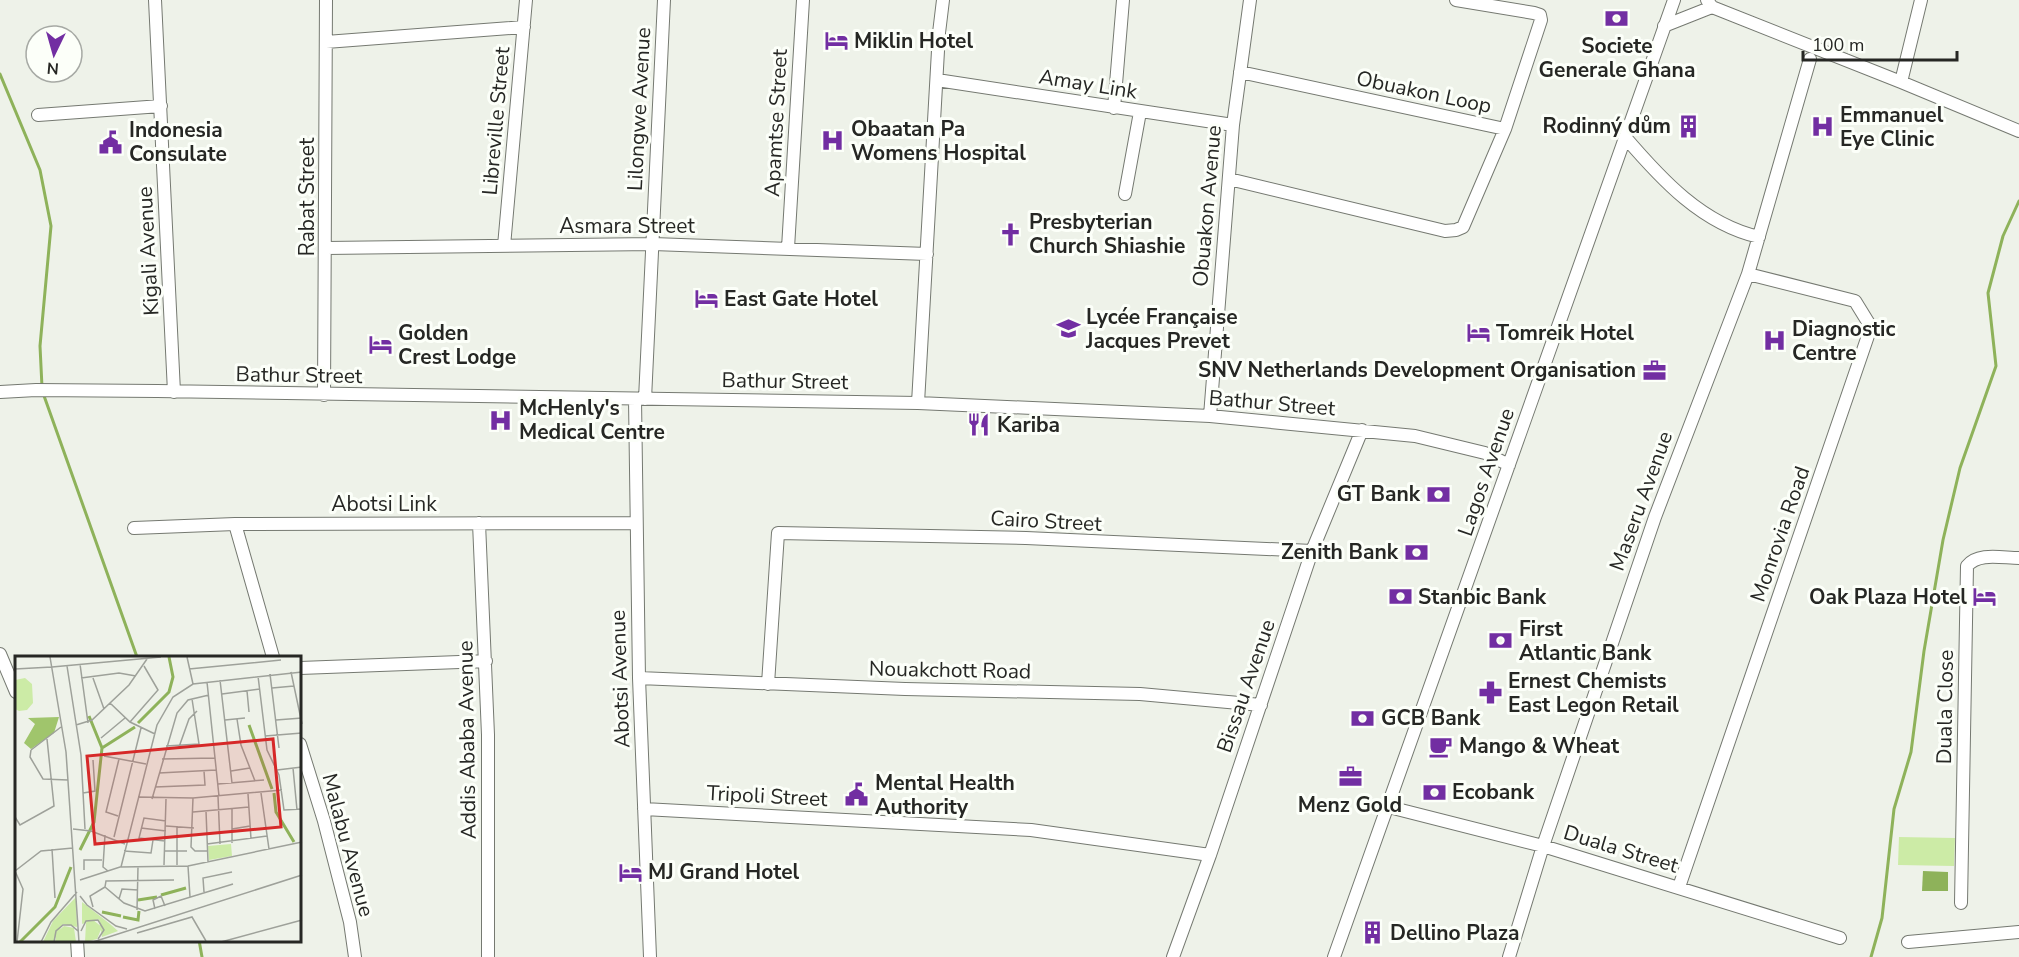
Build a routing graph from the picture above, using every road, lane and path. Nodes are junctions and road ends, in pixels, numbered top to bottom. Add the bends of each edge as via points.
1 (155, 0) edge
2 (326, 0) edge
3 (526, 0) edge
4 (664, 0) edge
5 (802, 0) edge
6 (943, 0) edge
7 (1123, 0) edge
8 (1250, 0) edge
9 (1456, 0) edge
10 (1674, 0) edge
11 (1921, 0) edge
12 (1709, 4) edge
13 (1664, 26) junction
14 (524, 27) junction
15 (326, 42) junction
16 (1810, 59) dead end
17 (1240, 72) junction
18 (937, 80) junction
19 (1901, 82) junction
20 (161, 106) junction
21 (1113, 108) junction
22 (1140, 112) junction
23 (38, 115) dead end
24 (1233, 125) junction
25 (1505, 129) junction
26 (2019, 131) edge
27 (1625, 137) junction
28 (1229, 179) junction
29 (1125, 194) dead end
30 (1759, 237) junction
31 (653, 244) junction
32 (504, 246) junction
33 (326, 248) junction
34 (788, 248) junction
35 (927, 254) junction
36 (1748, 274) junction
37 (0, 392) edge
38 (174, 392) junction
39 (324, 395) junction
40 (640, 399) junction
41 (918, 403) junction
42 (1210, 416) junction
43 (1362, 430) junction
44 (1509, 465) junction
45 (479, 522) junction
46 (635, 523) junction
47 (235, 524) junction
48 (134, 528) dead end
49 (1312, 551) junction
50 (2019, 558) edge
51 (0, 654) edge
52 (273, 656) edge
53 (486, 661) junction
54 (302, 668) edge
55 (639, 678) junction
56 (768, 684) junction
57 (15, 690) edge
58 (1261, 705) junction
59 (302, 750) edge
60 (1389, 807) junction
61 (644, 809) junction
62 (1543, 846) junction
63 (1210, 855) junction
64 (1679, 887) junction
65 (1961, 903) dead end
66 (2019, 932) edge
67 (1840, 938) dead end
68 (77, 942) edge
69 (1908, 942) dead end
70 (78, 957) edge
71 (355, 957) edge
72 (488, 957) edge
73 (650, 957) edge
74 (1173, 957) edge
75 (1334, 957) edge
76 (1509, 957) edge

1 - 20 street, Kigali Avenue
2 - 15 street, Rabat Street
3 - 14 street, Libreville Street
4 - 31 street, Lilongwe Avenue
5 - 34 street, Apamtse Street
6 - 18 street
7 - 21 street
8 - 17 street, Obuakon Avenue
9 - 25 street, Obuakon Loop via 1540,15
10 - 13 street, Lagos Avenue
11 - 19 street
12 - 13 street
12 - 19 street
13 - 27 street, Lagos Avenue
14 - 15 street
14 - 32 street, Libreville Street
15 - 33 street, Rabat Street
16 - 30 street, Maseru Avenue
17 - 24 street, Obuakon Avenue
17 - 25 street, Obuakon Loop
18 - 21 street, Amay Link
18 - 35 street
19 - 26 street
20 - 23 street
20 - 38 street, Kigali Avenue
21 - 22 street, Amay Link
22 - 24 street, Amay Link
22 - 29 street
24 - 28 street, Obuakon Avenue
25 - 28 street via 1464,227 1456,230 1444,231
27 - 30 street via 1686,201 1716,220
27 - 44 street, Lagos Avenue
28 - 42 street, Obuakon Avenue
30 - 36 street, Maseru Avenue
31 - 32 street, Asmara Street
31 - 34 street, Asmara Street
31 - 40 street, Lilongwe Avenue
32 - 33 street, Asmara Street
33 - 39 street, Rabat Street
34 - 35 street, Asmara Street
35 - 41 street
36 - 62 street, Maseru Avenue via 1655,517
36 - 64 street, Monrovia Road via 1855,301 1871,327
37 - 38 street, Bathur Street
38 - 39 street, Bathur Street
39 - 40 street, Bathur Street
40 - 41 street, Bathur Street
40 - 46 street, Abotsi Avenue
41 - 42 street, Bathur Street
42 - 43 street, Bathur Street
43 - 44 street, Bathur Street via 1415,436 1485,453
43 - 49 street, Bissau Avenue
44 - 60 street, Lagos Avenue
45 - 46 street, Abotsi Link
45 - 47 street, Abotsi Link
45 - 53 street, Addis Ababa Avenue
46 - 55 street, Abotsi Avenue
47 - 48 street, Abotsi Link
47 - 52 street
49 - 56 street, Cairo Street via 1026,538 778,533
49 - 58 street, Bissau Avenue
50 - 65 street, Duala Close via 1981,557 1967,567
51 - 57 street
53 - 54 street
53 - 72 street, Addis Ababa Avenue
55 - 56 street, Nouakchott Road
55 - 61 street, Abotsi Avenue
56 - 58 street, Nouakchott Road via 1140,694
58 - 63 street, Bissau Avenue
59 - 71 street, Malabu Avenue via 346,906
60 - 62 street, Duala Street
60 - 75 street, Lagos Avenue
61 - 63 street, Tripoli Street via 1031,830
61 - 73 street, Abotsi Avenue
62 - 64 street, Duala Street
62 - 76 street, Maseru Avenue
63 - 74 street, Bissau Avenue
64 - 67 street, Duala Street
66 - 69 street
68 - 70 street

